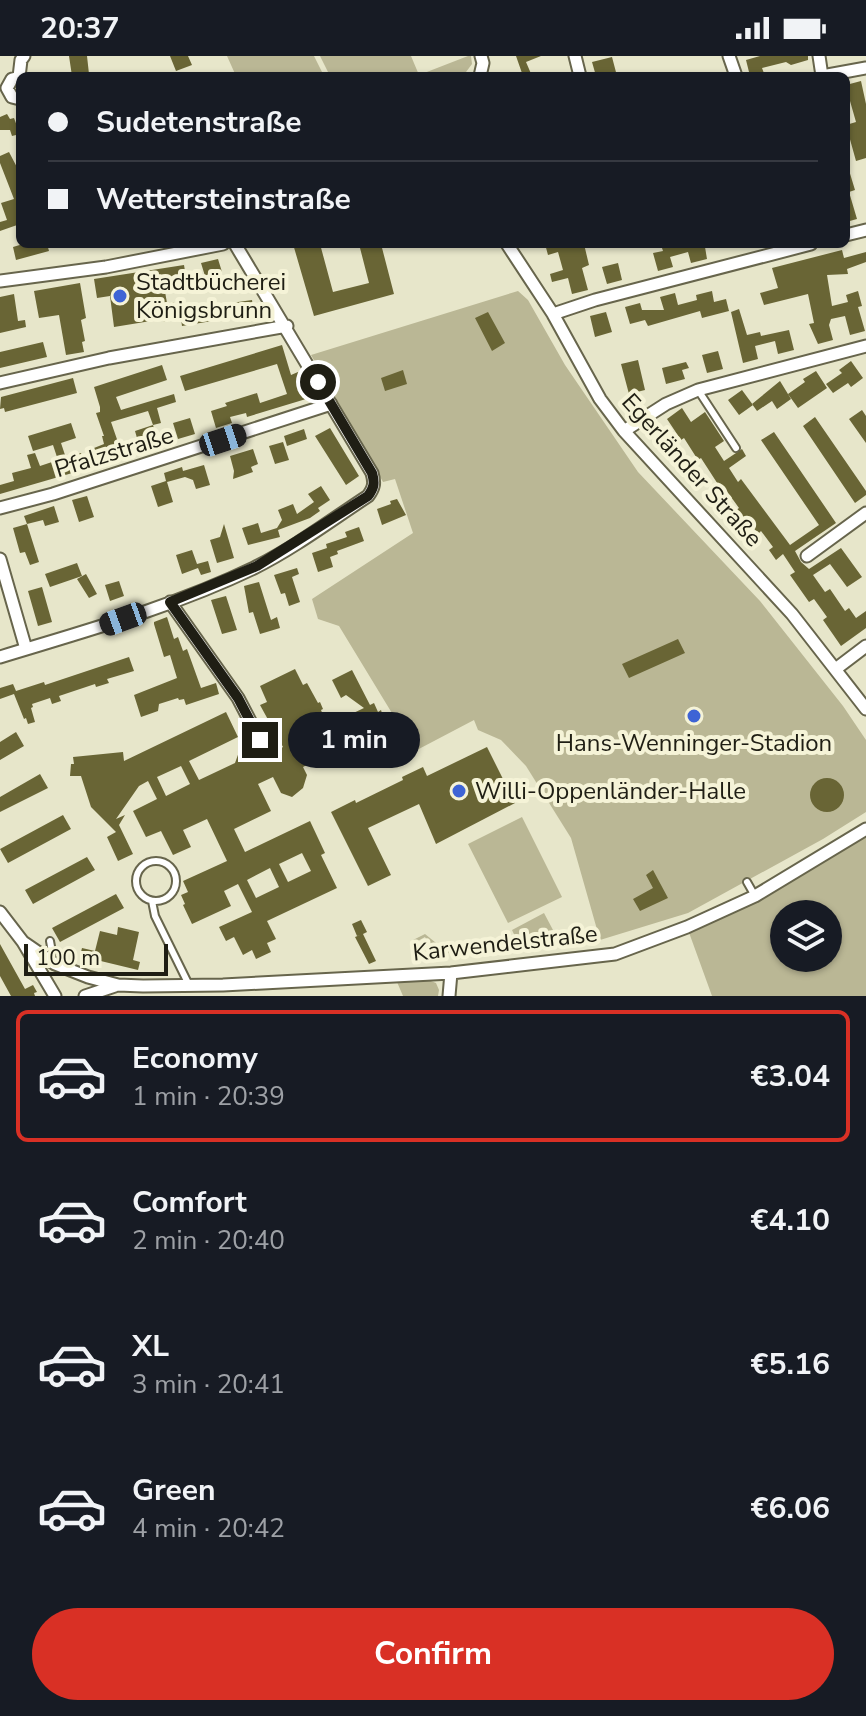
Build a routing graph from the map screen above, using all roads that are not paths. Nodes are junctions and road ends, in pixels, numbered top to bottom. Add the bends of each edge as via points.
1 (866, 68) edge
2 (844, 72) edge
3 (203, 248) edge
4 (238, 248) edge
5 (510, 248) edge
6 (796, 248) edge
7 (3, 281) edge
8 (553, 314) junction
9 (287, 326) junction
10 (866, 346) edge
11 (0, 383) edge
12 (698, 390) junction
13 (331, 404) junction
14 (624, 431) junction
15 (736, 448) dead end
16 (0, 508) edge
17 (866, 513) edge
18 (807, 556) dead end
19 (0, 559) edge
20 (170, 602) junction
21 (866, 646) edge
22 (26, 649) junction
23 (0, 657) edge
24 (837, 668) junction
25 (866, 709) edge
26 (260, 740) dead end
27 (866, 829) edge
28 (747, 882) dead end
29 (755, 896) junction
30 (152, 901) junction
31 (2, 909) edge
32 (50, 941) dead end
33 (23, 942) junction
34 (47, 960) junction
35 (451, 973) junction
36 (118, 985) junction
37 (190, 987) junction
38 (55, 996) edge
39 (85, 996) edge
40 (449, 996) edge

1 - 2 street
3 - 7 street
4 - 9 street
5 - 8 street, Egerländer Straße
6 - 8 street
8 - 14 street, Egerländer Straße
9 - 11 street
9 - 13 street
10 - 12 street
12 - 14 street
12 - 15 lane
13 - 16 street, Pfalzstraße
13 - 20 street via 375,481 368,496 257,566
14 - 24 street, Egerländer Straße
17 - 18 street
19 - 22 street
20 - 22 street
20 - 26 street via 238,698
21 - 24 street
22 - 23 street
24 - 25 street, Egerländer Straße
27 - 29 street, Karwendelstraße
28 - 29 lane
29 - 35 street, Karwendelstraße via 615,954
30 - 30 lane via 170,895 176,884 174,871 162,861 145,864 137,874 141,894
30 - 37 lane
31 - 33 street
32 - 34 lane
33 - 34 street, Karwendelstraße
33 - 38 street
34 - 36 street, Karwendelstraße
35 - 37 street, Karwendelstraße
35 - 40 street
36 - 37 street, Karwendelstraße
36 - 39 street, Karwendelstraße

